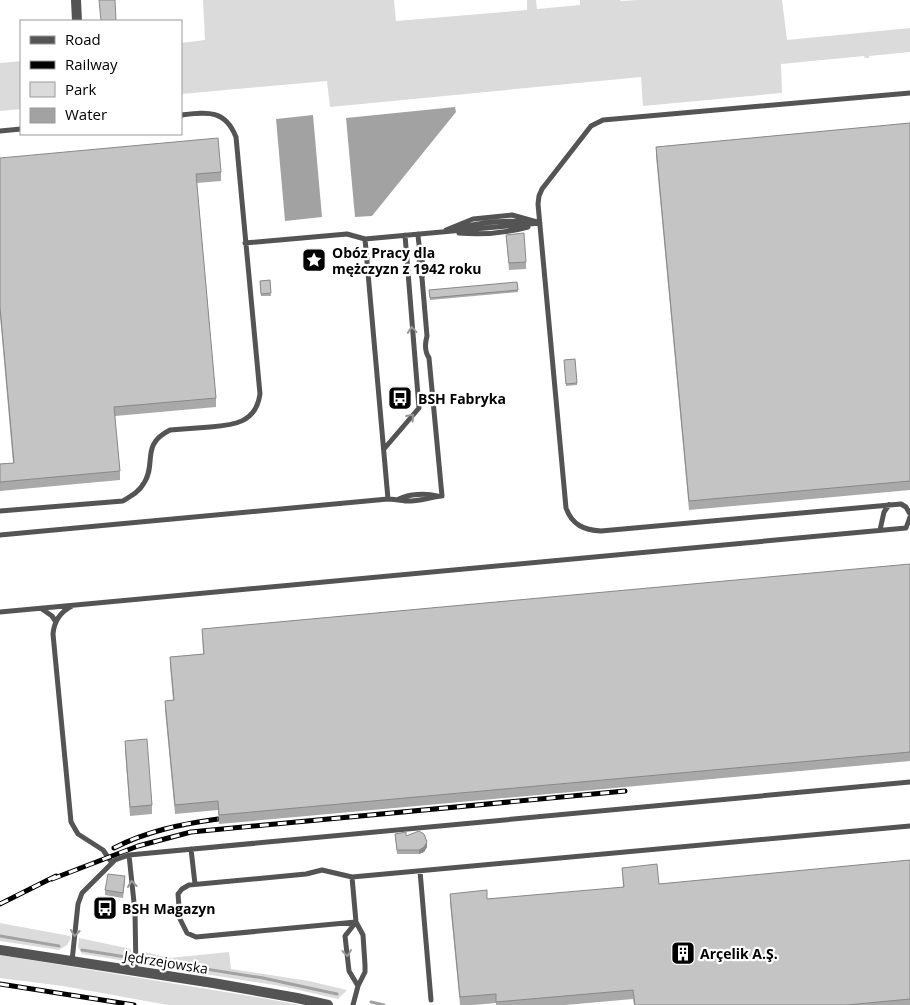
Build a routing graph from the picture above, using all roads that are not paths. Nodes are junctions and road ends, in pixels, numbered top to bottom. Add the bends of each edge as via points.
1 (76, 0) edge
2 (77, 20) edge
3 (910, 93) edge
4 (182, 115) edge
5 (20, 129) edge
6 (0, 131) edge
7 (540, 223) junction
8 (443, 232) junction
9 (418, 234) junction
10 (406, 235) junction
11 (365, 238) junction
12 (245, 243) junction
13 (384, 449) junction
14 (388, 499) junction
15 (889, 505) junction
16 (0, 511) edge
17 (910, 516) edge
18 (880, 530) junction
19 (0, 535) edge
20 (77, 604) junction
21 (39, 608) junction
22 (0, 612) edge
23 (56, 622) junction
24 (910, 782) edge
25 (910, 826) edge
26 (191, 849) junction
27 (129, 855) junction
28 (112, 863) junction
29 (420, 871) junction
30 (352, 877) junction
31 (195, 884) junction
32 (356, 922) junction
33 (0, 950) edge
34 (72, 961) junction
35 (136, 971) junction
36 (358, 986) junction
37 (432, 1000) dead end
38 (328, 1005) edge
39 (353, 1005) edge

1 - 2 street
3 - 7 lane via 597,122 542,189 538,204
4 - 12 lane via 209,112 224,119 234,132 238,145
5 - 6 lane
7 - 8 lane
7 - 8 lane via 512,215 473,219
7 - 15 lane via 566,508 574,523 591,531 601,531
8 - 9 lane
9 - 10 lane
9 - 14 lane via 424,271 425,341 442,496 405,501
10 - 11 lane
13 -> 10 lane via 419,408
11 - 12 lane via 347,234
11 - 13 lane
12 - 16 lane via 260,394 252,413 245,420 230,425 163,433 151,450 145,482 133,496 123,501
13 - 14 lane
14 - 19 lane
15 - 17 lane via 901,504
15 - 18 lane
17 - 18 lane via 906,528
18 - 20 lane
20 - 21 lane
20 - 23 lane via 64,610
21 - 22 lane
21 - 23 lane via 46,610
23 - 28 lane via 53,634 71,822 78,834 103,850
24 - 26 lane
25 - 29 lane
26 - 27 lane
26 - 31 lane
27 - 28 lane
35 -> 27 lane via 135,912
28 -> 34 lane via 82,893
29 - 30 lane
29 - 37 lane
30 - 31 lane via 318,870 306,874
30 - 32 lane
31 - 32 lane via 182,889 178,897 182,924 193,937
32 - 36 lane via 363,935 366,965
32 -> 36 lane via 345,936 349,971
33 - 34 street, Jędrzejowska
34 - 35 street, Jędrzejowska
35 - 38 street, Jędrzejowska
36 - 39 lane

